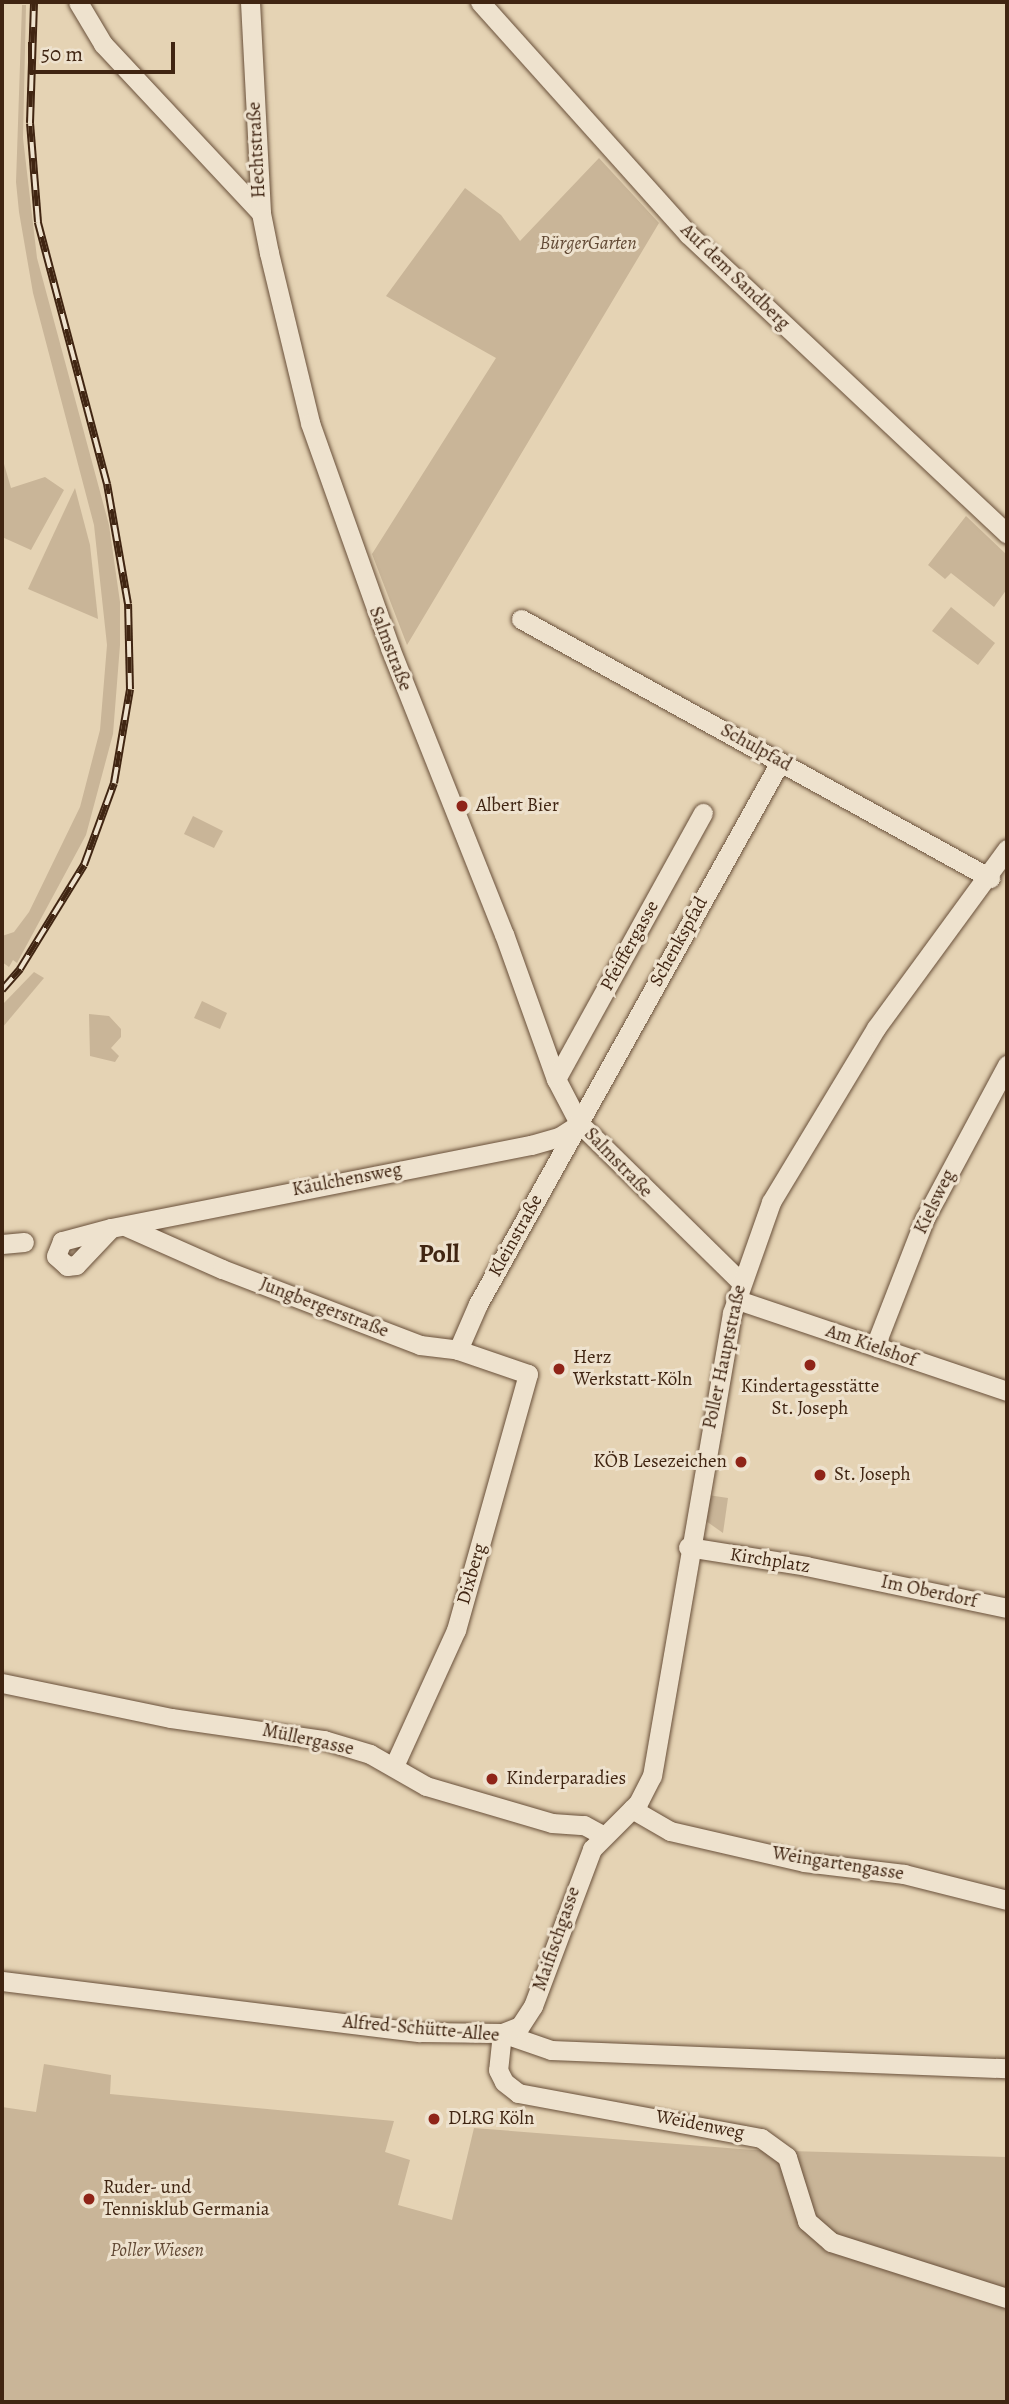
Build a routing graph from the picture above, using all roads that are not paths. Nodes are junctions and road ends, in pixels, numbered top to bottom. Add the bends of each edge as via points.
1 (78, 2) edge
2 (250, 2) edge
3 (480, 2) edge
4 (261, 213) junction
5 (1007, 534) edge
6 (522, 620) dead end
7 (780, 762) junction
8 (703, 813) dead end
9 (1007, 849) edge
10 (990, 878) junction
11 (1007, 1065) edge
12 (556, 1079) junction
13 (579, 1124) junction
14 (118, 1227) joint
15 (24, 1242) dead end
16 (2, 1244) edge
17 (737, 1290) junction
18 (875, 1346) junction
19 (458, 1350) junction
20 (528, 1374) joint
21 (1007, 1391) edge
22 (688, 1547) junction
23 (851, 1576) joint
24 (1007, 1608) edge
25 (2, 1683) edge
26 (394, 1766) junction
27 (632, 1809) junction
28 (602, 1835) junction
29 (1007, 1900) edge
30 (2, 1981) edge
31 (502, 2033) junction
32 (1007, 2068) edge
33 (1007, 2298) edge

1 - 4 street, Salmstraße via 103,44
2 - 4 street, Hechtstraße
3 - 5 street, Auf dem Sandberg via 688,234
4 - 12 street, Salmstraße via 310,423 377,617 504,934
6 - 7 street, Schulpfad
7 - 10 street, Schulpfad
7 - 13 street, Schenkspfad
8 - 12 street, Pfeiffergasse
9 - 10 street, Poller Hauptstraße
10 - 17 street, Poller Hauptstraße via 904,987 819,1118 771,1202
11 - 18 street, Kielsweg via 925,1219
12 - 13 street, Salmstraße
13 - 14 street, Käulchensweg via 559,1137 531,1145
13 - 17 street, Salmstraße
13 - 19 street, Kleinstraße via 478,1304
14 - 19 street, Jungbergerstraße via 420,1345
15 - 16 street
17 - 18 street, Am Kielshof
17 - 22 street, Poller Hauptstraße
18 - 21 street, Am Kielshof
19 - 20 street, Jungbergerstraße
20 - 26 street, Dixberg via 456,1630
22 - 23 street, Kirchplatz
22 - 27 street, Poller Hauptstraße via 654,1768
23 - 24 street, Im Oberdorf
25 - 26 street, Müllergasse via 162,1716 324,1740
26 - 28 street, Müllergasse via 426,1786 552,1823 583,1825
27 - 28 street, Poller Hauptstraße
27 - 29 street, Weingartengasse via 670,1831 804,1862 904,1874
28 - 31 street, Maifischgasse via 580,1873 527,2018
30 - 31 street, Alfred-Schütte-Allee via 420,2032
31 - 32 street, Alfred-Schütte-Allee via 551,2050
31 - 33 street, Weidenweg via 498,2070 509,2088 761,2138 787,2157 807,2221 831,2242

